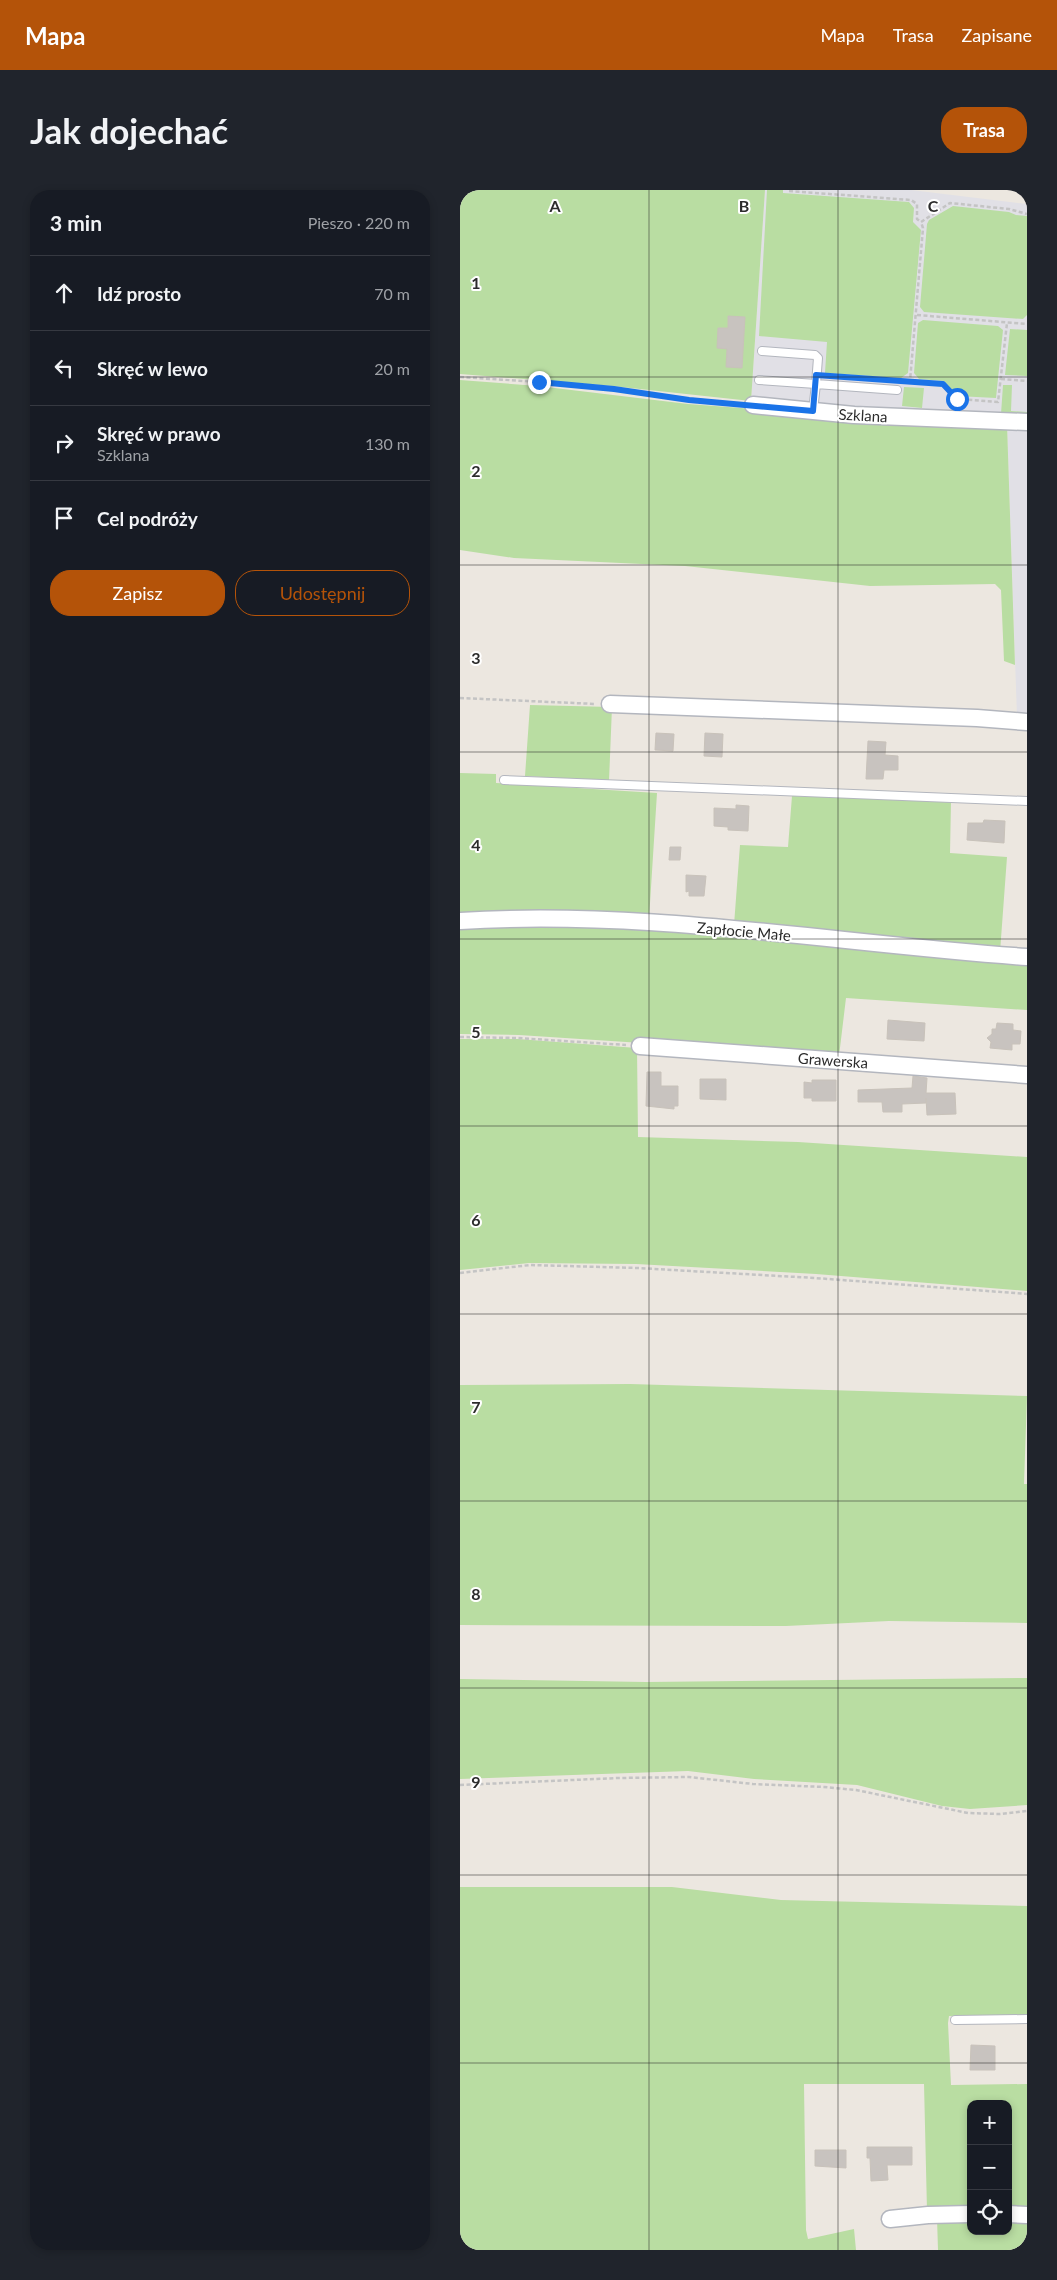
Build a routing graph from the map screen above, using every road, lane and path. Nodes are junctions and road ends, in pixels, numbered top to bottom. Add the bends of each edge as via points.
1 (789, 191) edge
2 (1027, 214) edge
3 (921, 222) junction
4 (916, 315) junction
5 (1007, 323) junction
6 (1027, 324) edge
7 (762, 351) dead end
8 (460, 377) edge
9 (1001, 379) junction
10 (759, 380) dead end
11 (899, 380) dead end
12 (910, 381) junction
13 (1027, 381) edge
14 (816, 384) junction
15 (898, 390) dead end
16 (752, 405) joint
17 (813, 411) junction
18 (1027, 422) edge
19 (460, 698) edge
20 (610, 704) joint
21 (1027, 722) edge
22 (504, 780) dead end
23 (1027, 801) edge
24 (460, 921) edge
25 (1027, 957) edge
26 (460, 1037) edge
27 (640, 1046) joint
28 (1027, 1075) edge
29 (460, 1273) edge
30 (1027, 1294) edge
31 (460, 1785) edge
32 (1027, 1810) edge
33 (1027, 2019) edge
34 (955, 2020) dead end
35 (967, 2214) edge
36 (1012, 2214) edge
37 (1027, 2215) edge
38 (890, 2219) dead end

1 - 3 path via 911,200 917,204 917,219
2 - 3 path via 950,203
3 - 4 path
4 - 5 path
4 - 12 path
5 - 6 path
5 - 9 path
7 - 14 lane via 815,355 818,358
8 - 16 path via 614,389
9 - 12 path via 998,402 957,399 943,384
9 - 13 path
10 - 14 lane
11 - 12 path
14 - 15 lane
14 - 17 lane
16 - 17 street, Szklana
17 - 18 street, Szklana
19 - 20 path
20 - 21 street
22 - 23 lane
24 - 25 street, Zapłocie Małe via 518,918 650,923
26 - 27 path
27 - 28 street, Grawerska
29 - 30 path via 530,1265 636,1268
31 - 32 path via 688,1777 856,1790 968,1813 1000,1814
33 - 34 lane
35 - 38 street
36 - 37 street

